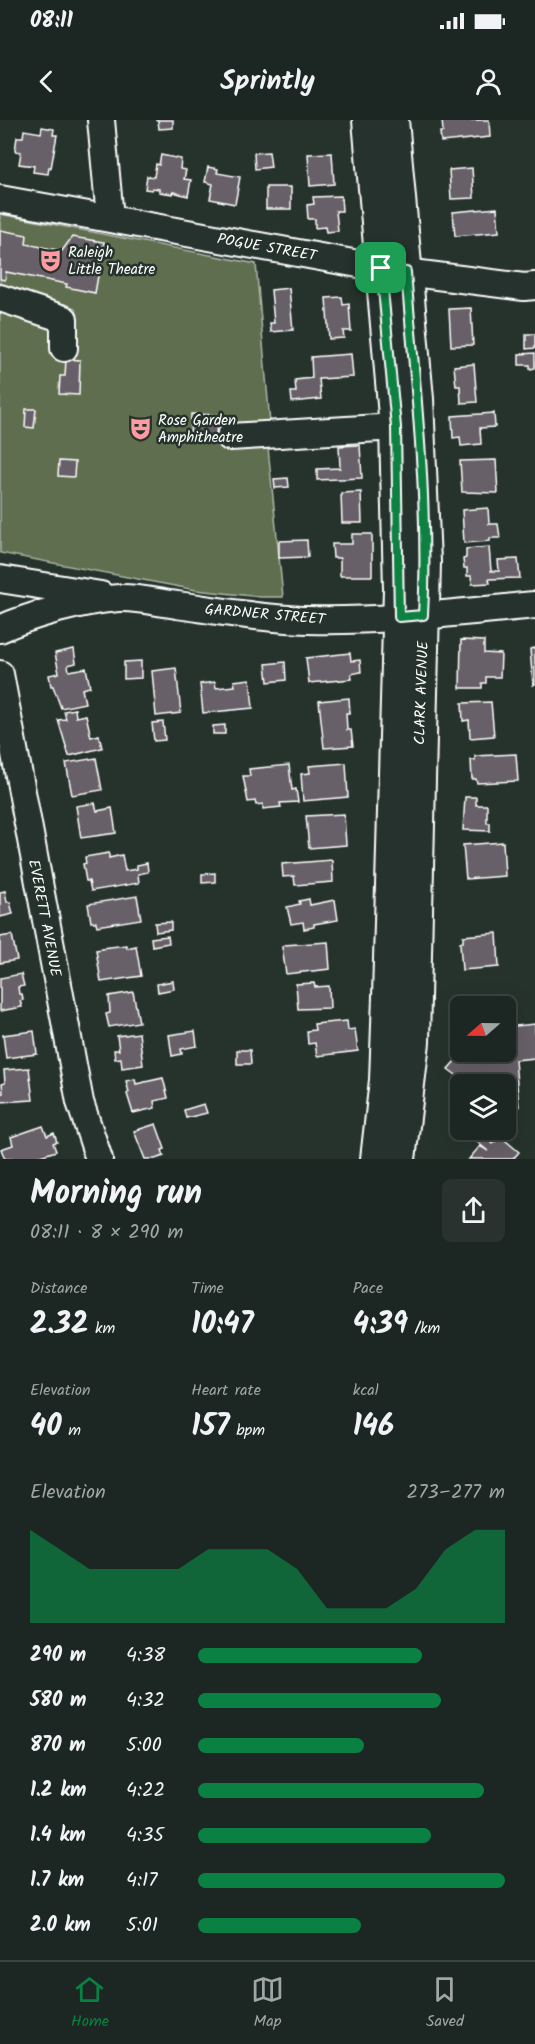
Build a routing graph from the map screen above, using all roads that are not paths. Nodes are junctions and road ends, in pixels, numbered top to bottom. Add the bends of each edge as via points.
1 (101, 120) edge
2 (369, 120) edge
3 (392, 120) edge
4 (0, 199) edge
5 (110, 218) junction
6 (393, 270) junction
7 (535, 286) edge
8 (0, 298) edge
9 (64, 348) dead end
10 (396, 427) junction
11 (230, 437) dead end
12 (0, 579) edge
13 (119, 598) junction
14 (535, 605) edge
15 (411, 616) junction
16 (0, 629) edge
17 (0, 674) edge
18 (99, 1159) edge
19 (377, 1159) edge
20 (399, 1159) edge

1 - 5 street
2 - 6 main road, CLARK AVENUE
3 - 6 main road, CLARK AVENUE
4 - 5 street, POGUE STREET
5 - 6 street, POGUE STREET
6 - 7 street, POGUE STREET
6 - 10 main road, CLARK AVENUE
6 - 15 main road, CLARK AVENUE via 421,459 424,562
8 - 9 street via 64,319
10 - 11 street
10 - 15 main road, CLARK AVENUE
12 - 13 street
13 - 15 street, GARDNER STREET via 306,620
13 - 16 street, GARDNER STREET via 52,612
14 - 15 street, GARDNER STREET
15 - 19 main road, CLARK AVENUE via 386,1080
15 - 20 main road, CLARK AVENUE via 413,1042
17 - 18 street, EVERETT AVENUE via 80,1102

